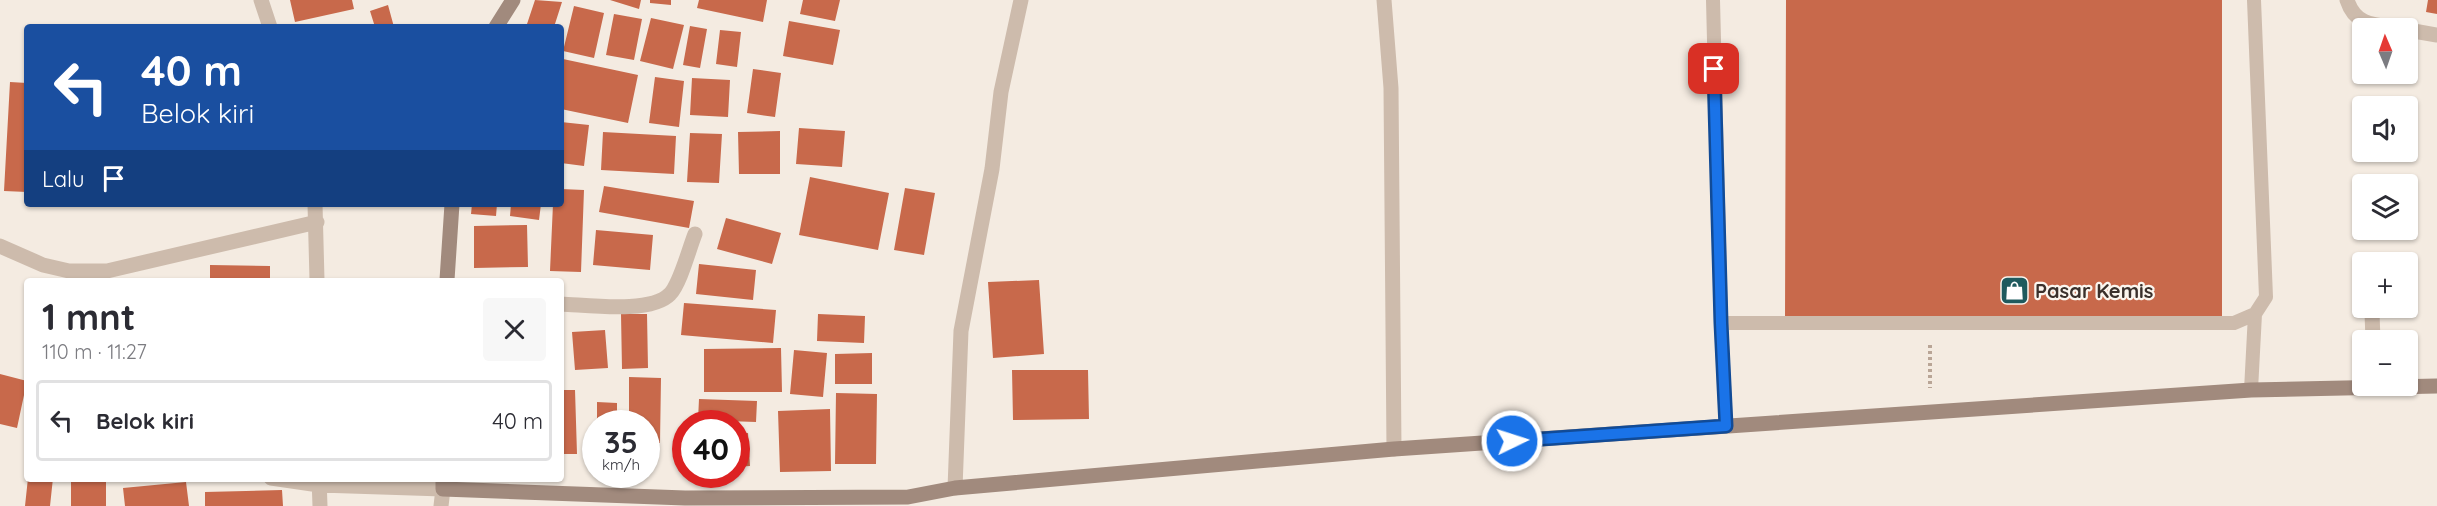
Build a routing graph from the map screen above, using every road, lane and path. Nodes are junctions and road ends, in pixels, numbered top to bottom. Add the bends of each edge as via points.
1 (261, 0) edge
2 (513, 0) edge
3 (1021, 0) edge
4 (1384, 0) edge
5 (1713, 0) edge
6 (2254, 0) edge
7 (2347, 0) edge
8 (2358, 18) edge
9 (269, 24) edge
10 (498, 24) edge
11 (2418, 32) edge
12 (2437, 35) edge
13 (315, 207) edge
14 (452, 207) edge
15 (317, 222) junction
16 (695, 234) dead end
17 (0, 246) edge
18 (317, 278) edge
19 (447, 278) edge
20 (564, 304) edge
21 (2255, 314) junction
22 (1721, 323) junction
23 (1930, 323) junction
24 (2418, 386) edge
25 (2437, 386) edge
26 (2352, 387) edge
27 (2251, 390) junction
28 (1931, 412) junction
29 (1726, 426) junction
30 (1394, 449) junction
31 (319, 482) edge
32 (443, 484) edge
33 (955, 488) junction
34 (320, 506) edge
35 (441, 506) edge

1 - 9 street
2 - 10 street
3 - 33 street via 1001,92 992,169 961,331
4 - 30 street via 1391,88
5 - 22 lane
6 - 21 lane via 2266,297
7 - 8 street via 2351,12
11 - 12 street
13 - 15 street
14 - 19 street
15 - 17 street via 106,271 69,271 43,265
15 - 18 street
16 - 20 street via 671,294 657,304
21 - 23 lane via 2234,323
21 - 27 lane
22 - 23 lane
22 - 29 lane
23 - 28 path
24 - 25 street
26 - 27 street
27 - 28 street
28 - 29 street
29 - 30 street
30 - 33 street
31 - 32 street
31 - 34 street
32 - 33 street via 686,498 908,497
32 - 35 street

